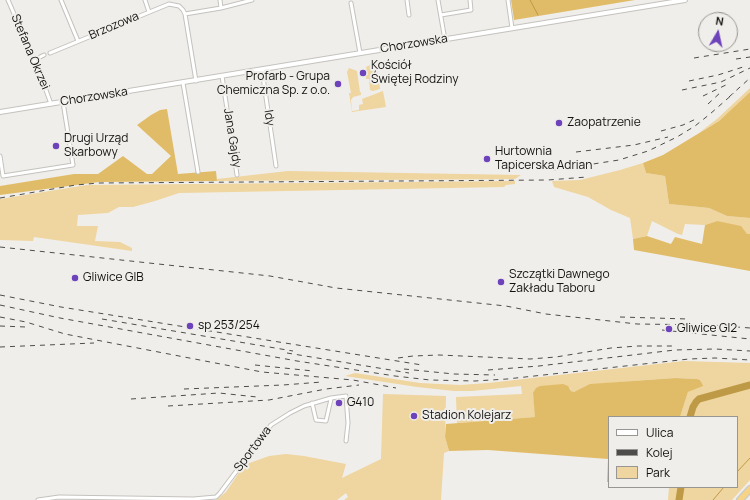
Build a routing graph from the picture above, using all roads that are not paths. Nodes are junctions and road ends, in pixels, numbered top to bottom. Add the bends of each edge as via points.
1 (8, 0) edge
2 (61, 0) edge
3 (144, 0) edge
4 (220, 0) edge
5 (252, 0) edge
6 (407, 0) edge
7 (438, 0) edge
8 (470, 0) edge
9 (508, 0) edge
10 (685, 0) edge
11 (351, 3) dead end
12 (221, 8) junction
13 (149, 12) junction
14 (185, 14) junction
15 (409, 15) dead end
16 (441, 15) junction
17 (512, 28) junction
18 (445, 40) junction
19 (78, 42) junction
20 (50, 53) dead end
21 (360, 53) junction
22 (44, 55) dead end
23 (34, 60) junction
24 (262, 70) junction
25 (222, 76) junction
26 (196, 81) junction
27 (183, 83) junction
28 (63, 102) junction
29 (51, 104) junction
30 (0, 112) edge
31 (0, 156) edge
32 (276, 166) dead end
33 (198, 172) dead end
34 (238, 175) dead end
35 (331, 398) junction
36 (312, 403) junction
37 (346, 441) dead end
38 (750, 489) edge
39 (168, 499) edge
40 (194, 499) edge
41 (38, 500) edge
42 (740, 500) edge

1 - 23 street, Stefana Okrzei
2 - 19 street
3 - 13 street
4 - 12 street
5 - 12 street
6 - 15 street
7 - 16 street
8 - 16 street via 472,10
9 - 17 street
10 - 17 main road, Chorzowska
11 - 21 street
12 - 14 street
13 - 14 street, Brzozowa via 173,4 181,8
13 - 19 street, Brzozowa
14 - 26 street
16 - 18 street
17 - 18 main road, Chorzowska
18 - 21 main road, Chorzowska
19 - 20 street, Brzozowa
21 - 24 main road, Chorzowska
22 - 23 street
23 - 29 street, Stefana Okrzei
24 - 25 main road, Chorzowska
24 - 32 street, Idy
25 - 26 main road, Chorzowska
25 - 34 street, Jana Gajdy
26 - 27 main road, Chorzowska
27 - 28 main road, Chorzowska
27 - 33 street
28 - 29 main road, Chorzowska
28 - 31 street via 73,165 3,176
29 - 30 main road, Chorzowska
35 - 36 street, Sportowa
35 - 36 street via 326,421 316,420
35 - 37 street, Sportowa via 346,396
36 - 40 street, Sportowa via 271,425 216,497
38 - 42 highway
39 - 40 street, Sportowa
39 - 41 street, Sportowa via 58,497

